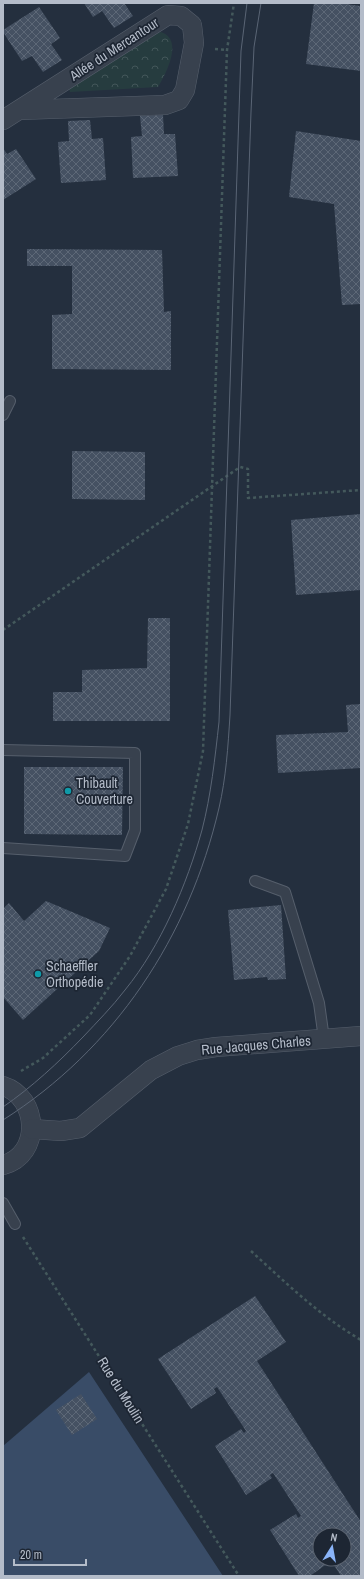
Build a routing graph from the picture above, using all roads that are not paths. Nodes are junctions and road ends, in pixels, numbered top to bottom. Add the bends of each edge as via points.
1 (20, 110) junction
2 (3, 120) edge
3 (10, 401) dead end
4 (3, 415) edge
5 (3, 750) edge
6 (3, 848) edge
7 (255, 881) dead end
8 (361, 1036) edge
9 (324, 1039) junction
10 (3, 1086) edge
11 (32, 1129) junction
12 (3, 1165) edge
13 (3, 1204) edge
14 (15, 1224) road end

1 - 1 street, Allée du Mercantour via 165,105 179,100 185,90 194,43 192,25 181,16 168,15
1 - 2 street, Allée du Mercantour
3 - 4 lane
5 - 6 lane via 135,753 135,830 125,856
7 - 9 lane via 284,892 319,1004
8 - 9 street, Rue Jacques Charles
9 - 11 street, Rue Jacques Charles via 216,1047 178,1056 151,1070 80,1128 62,1131
10 - 11 street via 9,1087 27,1105
11 - 12 street via 24,1150
13 - 14 lane

